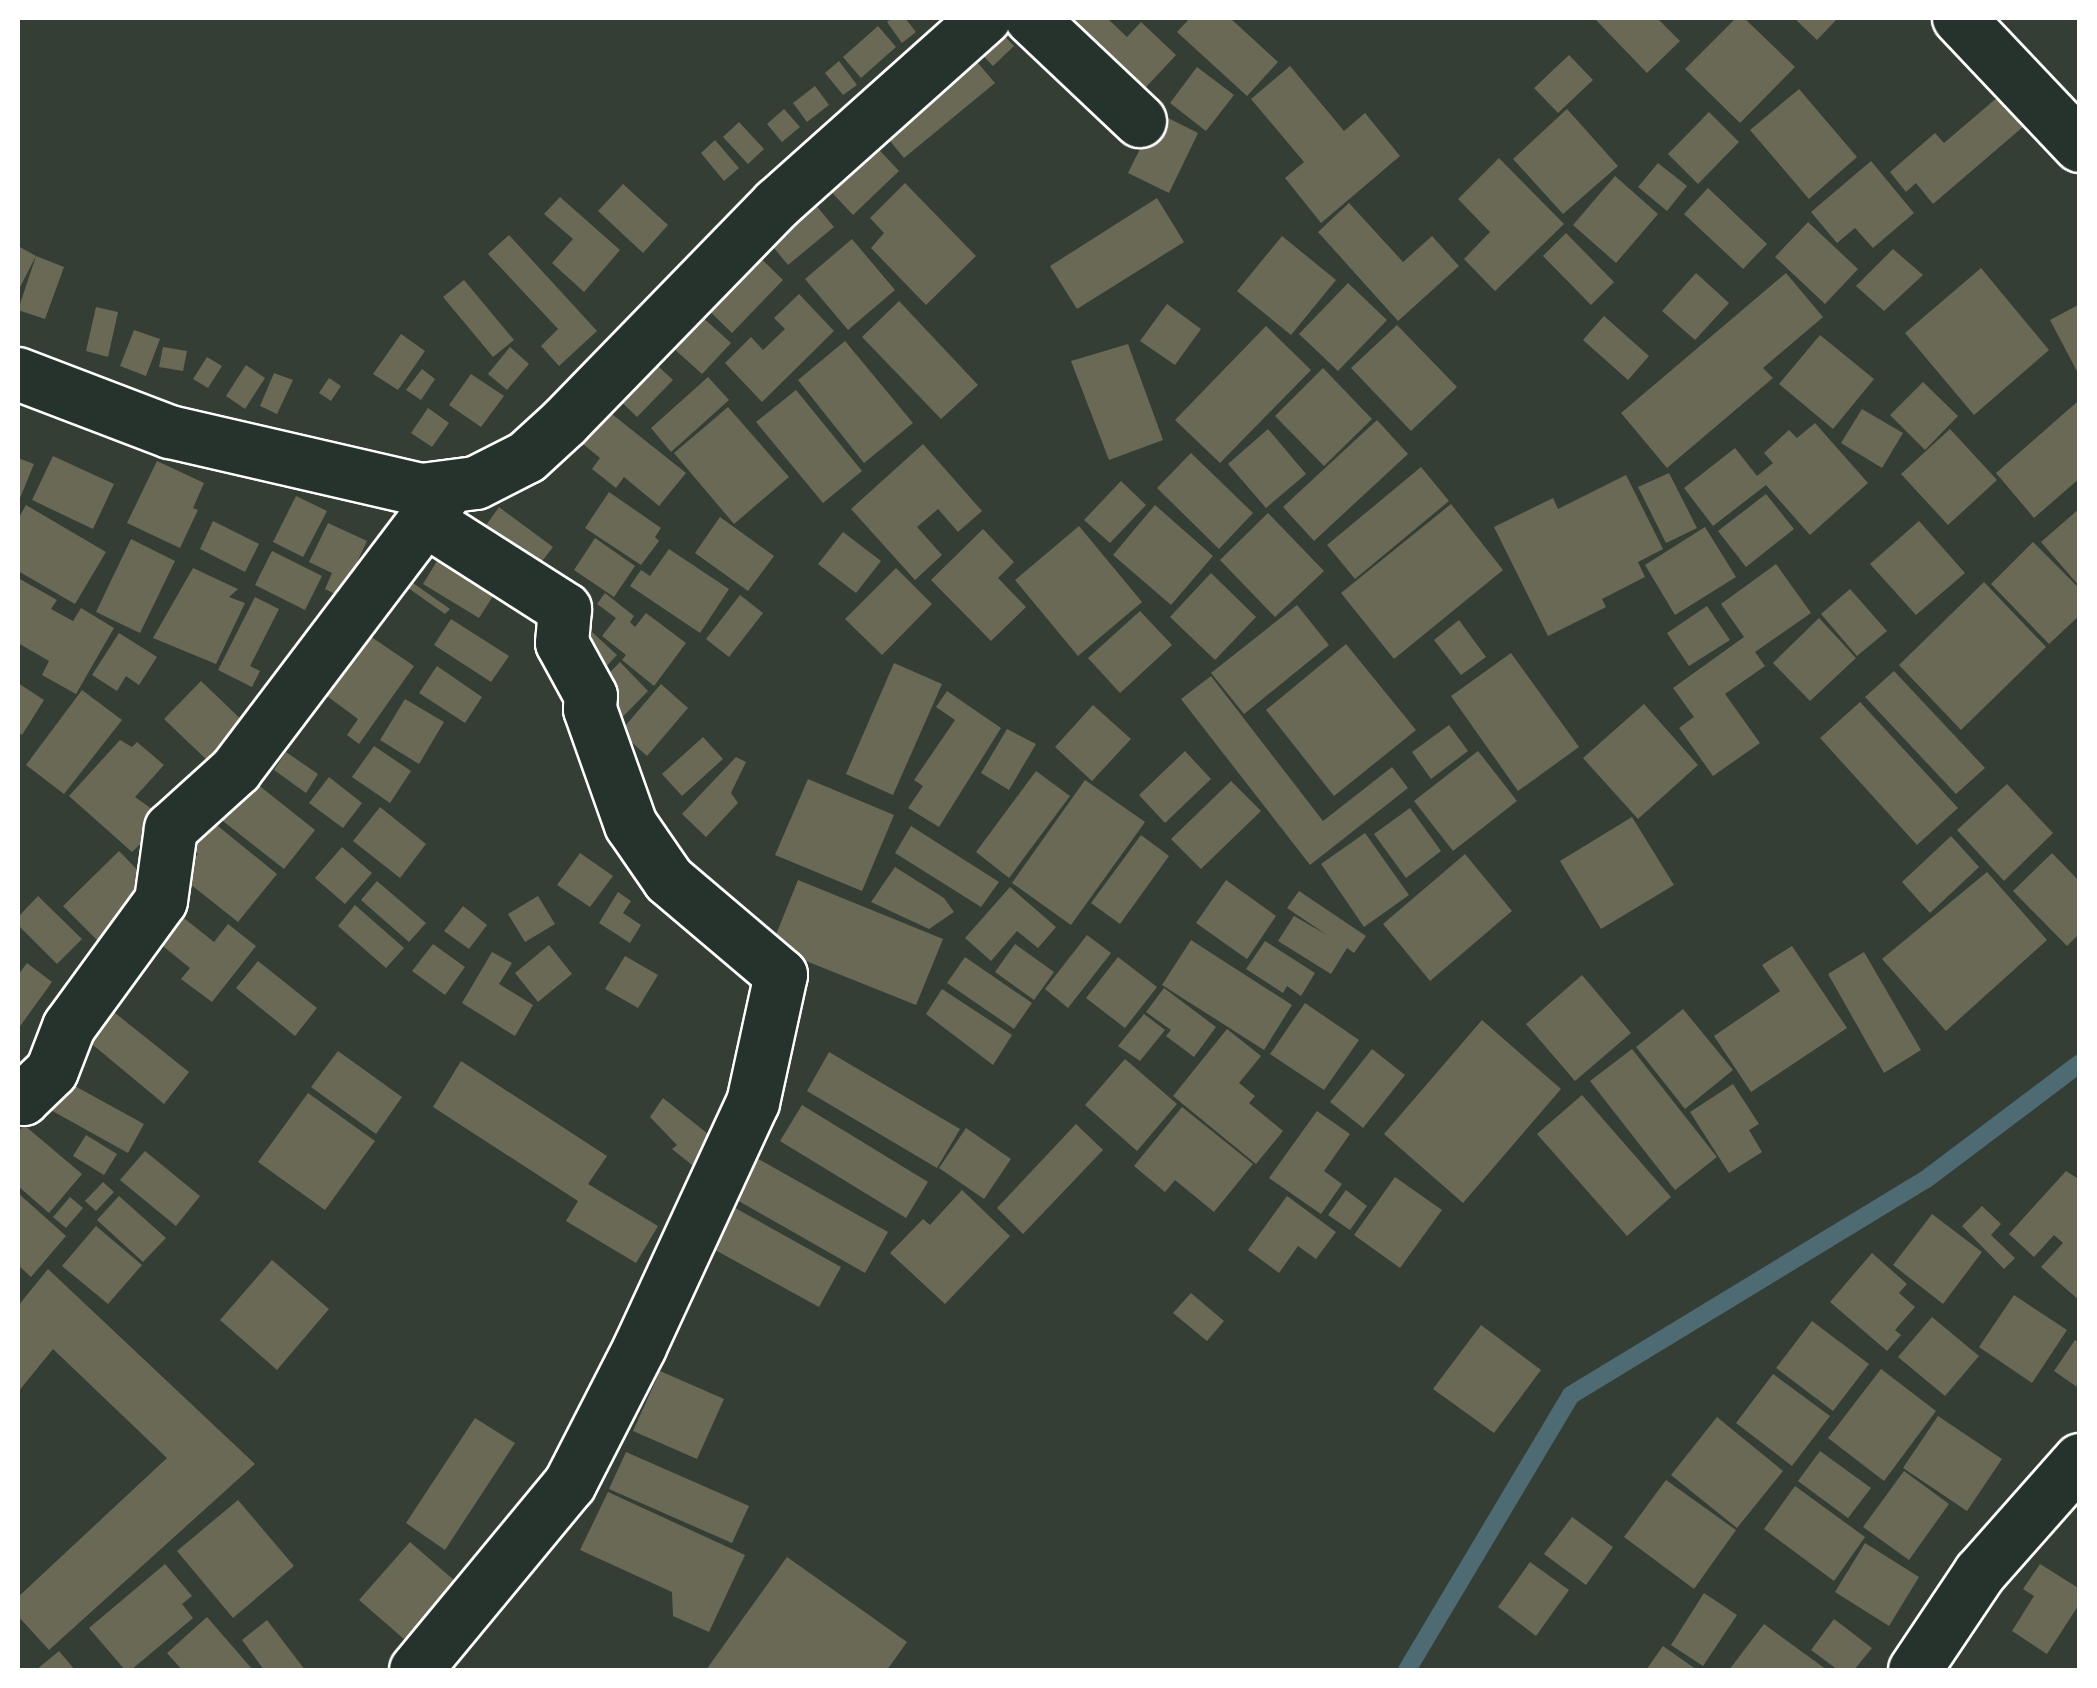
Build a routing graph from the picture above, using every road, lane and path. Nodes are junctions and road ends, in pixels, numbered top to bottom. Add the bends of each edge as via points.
1 (985, 18) edge
2 (1031, 18) edge
3 (1960, 18) edge
4 (1140, 122) dead end
5 (2080, 146) edge
6 (18, 374) edge
7 (439, 504) junction
8 (18, 1096) edge
9 (2080, 1460) edge
10 (416, 1670) edge
11 (1915, 1670) edge

1 - 7 street via 777,204 527,457
2 - 4 street
3 - 5 street
6 - 7 street via 170,432 422,490
7 - 8 street via 236,770 171,830 160,901 70,1027 52,1071
7 - 10 street via 565,608 562,643 591,696 631,824 669,880 781,975 753,1103 570,1484
9 - 11 street via 1980,1573

